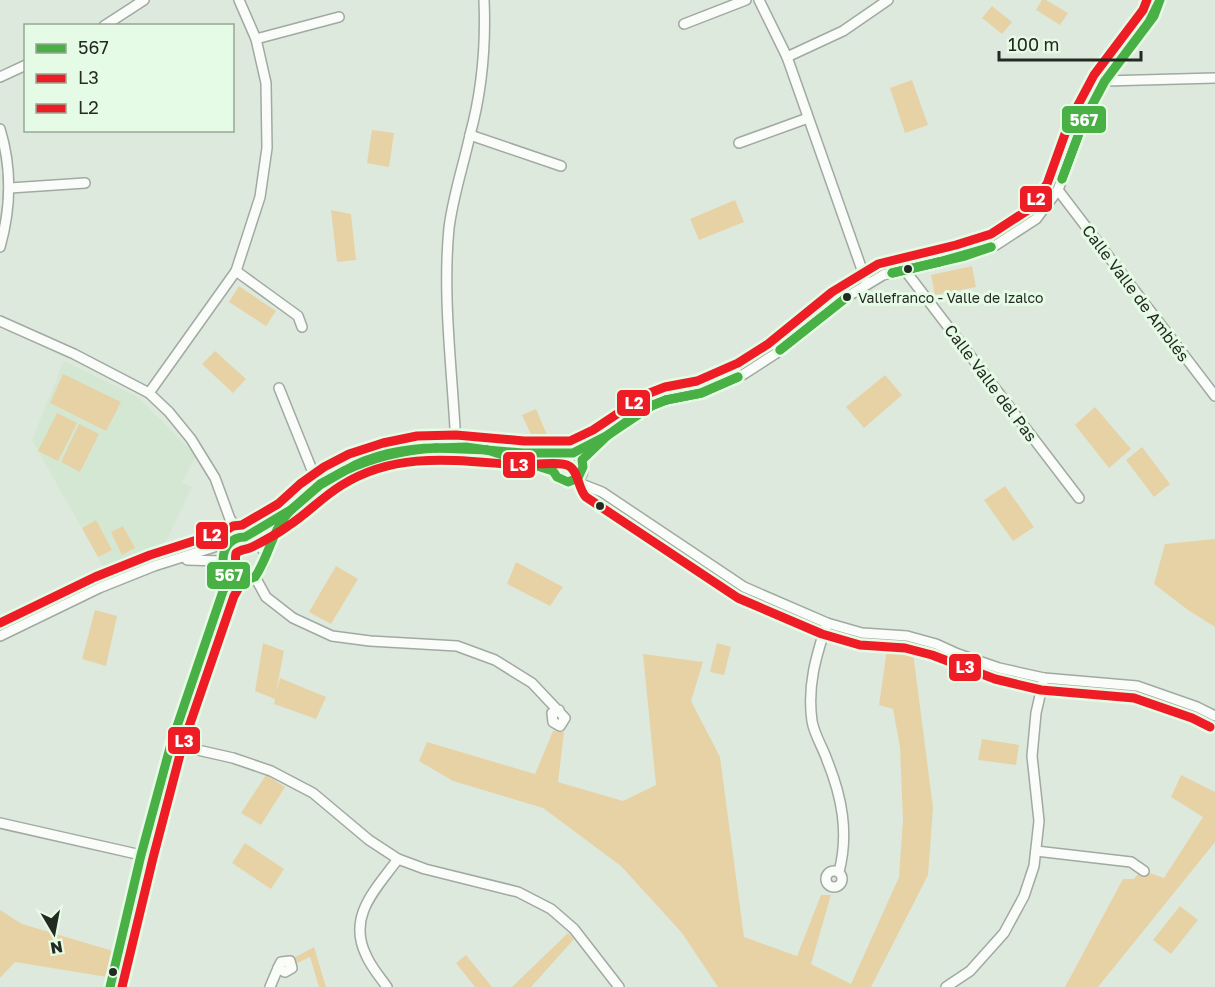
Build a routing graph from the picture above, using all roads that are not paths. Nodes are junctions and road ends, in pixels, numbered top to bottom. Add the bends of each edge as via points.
1 (144, 0) edge
2 (239, 0) edge
3 (484, 0) edge
4 (746, 0) edge
5 (759, 0) edge
6 (888, 0) edge
7 (1160, 0) edge
8 (339, 17) dead end
9 (107, 24) edge
10 (684, 24) dead end
11 (256, 39) junction
12 (787, 57) junction
13 (24, 66) edge
14 (0, 77) edge
15 (1215, 78) edge
16 (1105, 81) junction
17 (808, 118) junction
18 (0, 129) edge
19 (470, 135) junction
20 (739, 143) dead end
21 (561, 166) dead end
22 (85, 183) dead end
23 (10, 188) junction
24 (1058, 190) junction
25 (0, 248) edge
26 (904, 269) junction
27 (236, 271) junction
28 (867, 284) junction
29 (0, 321) edge
30 (302, 327) dead end
31 (279, 388) dead end
32 (149, 393) junction
33 (1215, 396) edge
34 (599, 441) junction
35 (456, 447) junction
36 (486, 449) junction
37 (573, 453) junction
38 (561, 454) junction
39 (583, 462) junction
40 (553, 471) junction
41 (574, 481) junction
42 (320, 485) junction
43 (593, 487) junction
44 (1079, 498) dead end
45 (285, 514) junction
46 (230, 519) junction
47 (245, 537) junction
48 (230, 542) junction
49 (266, 554) junction
50 (176, 560) junction
51 (222, 561) junction
52 (255, 577) junction
53 (231, 578) junction
54 (827, 622) junction
55 (0, 636) edge
56 (1044, 678) junction
57 (559, 710) dead end
58 (1215, 716) edge
59 (171, 744) junction
60 (0, 823) edge
61 (1036, 851) junction
62 (141, 855) junction
63 (398, 859) junction
64 (1144, 871) dead end
65 (839, 872) dead end
66 (278, 968) dead end
67 (110, 987) edge
68 (270, 987) edge
69 (387, 987) edge
70 (620, 987) edge
71 (946, 987) edge

1 - 9 street
2 - 11 street
3 - 19 street via 486,35
4 - 10 street
5 - 12 street
6 - 12 street via 843,31
7 - 16 street via 1154,16
8 - 11 street
11 - 27 street via 266,83 267,147 260,197
12 - 17 street
13 - 14 street
15 - 16 street
16 - 24 street via 1082,125
17 - 20 street
17 - 28 street
18 - 23 street
19 - 21 street
19 - 35 street via 449,229 447,277
22 - 23 street
23 - 25 street
24 - 26 street via 1036,219 996,245
24 - 33 street, Calle Valle de Amblés
26 - 28 street
26 - 44 street, Calle Valle del Pas
27 - 30 street via 298,316
27 - 32 street
28 - 34 street via 744,374 701,393 653,405
29 - 32 street
31 - 42 street
32 - 46 street via 191,439 215,478
34 - 37 street
34 - 39 street
35 - 36 street
35 - 42 street via 418,448 385,455 354,465
36 - 38 street
36 - 40 street
37 - 38 street
37 - 39 street
38 - 40 street via 554,461
39 - 41 street via 582,474
39 - 43 street
40 - 41 street via 559,479
41 - 43 street
42 - 45 street
43 - 54 street via 744,587
45 - 47 street
45 - 49 street
46 - 47 street
46 - 48 street
47 - 48 street
47 - 49 street via 260,544
48 - 50 street
48 - 51 street
49 - 52 street
50 - 51 street
50 - 55 street via 99,588
51 - 53 street
52 - 53 street via 240,581
52 - 57 street via 266,597 293,618 332,636 457,646 495,660 532,683
53 - 59 street via 223,591
54 - 56 street via 862,633 907,636 999,668
54 - 65 street via 813,667 810,698 813,724 839,793 844,820
56 - 58 street via 1137,686
56 - 61 street via 1032,756 1039,821
59 - 62 street
59 - 63 street via 233,758 282,777 313,793
60 - 62 street
61 - 64 street via 1131,862
61 - 71 street via 1024,896 1004,933 970,971
62 - 67 street
63 - 69 street via 360,918 360,939 366,956
63 - 70 street via 518,891 551,909 574,929
66 - 68 street

